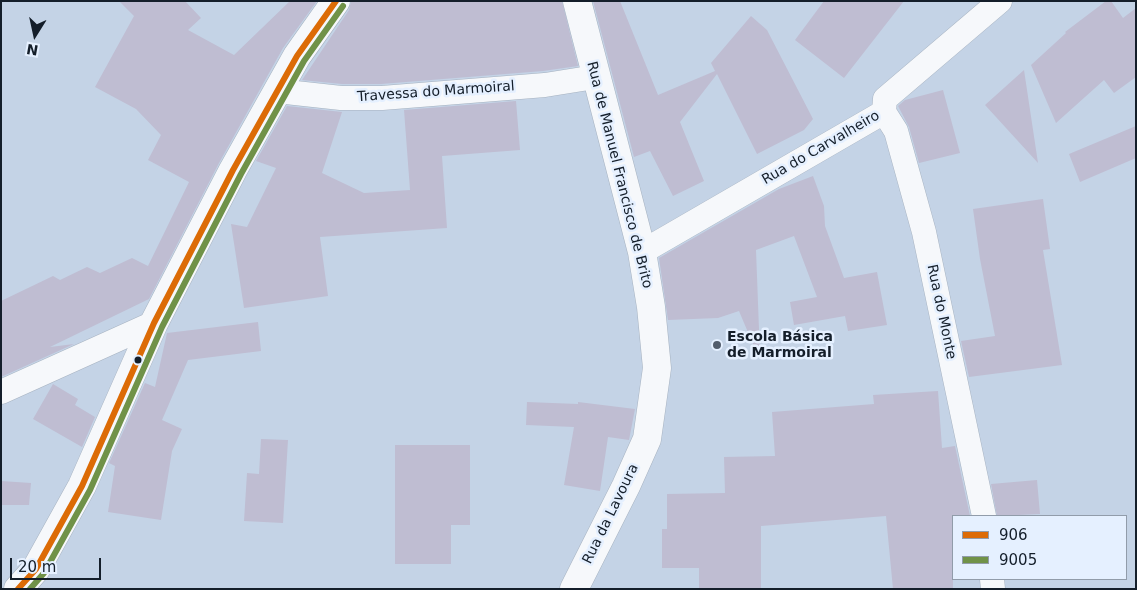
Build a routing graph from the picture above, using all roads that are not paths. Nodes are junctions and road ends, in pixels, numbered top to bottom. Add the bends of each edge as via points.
1 (336, 1) edge
2 (577, 1) edge
3 (1000, 1) edge
4 (595, 76) junction
5 (277, 91) junction
6 (884, 112) junction
7 (642, 252) junction
8 (154, 324) junction
9 (1, 392) edge
10 (647, 439) joint
11 (984, 515) edge
12 (18, 589) edge
13 (574, 589) edge

1 - 5 street
2 - 4 street, Rua de Manuel Francisco de Brito
3 - 6 street, Rua do Carvalheiro via 885,99
4 - 5 street, Travessa do Marmoiral via 545,84 382,98 341,98
4 - 7 street, Rua de Manuel Francisco de Brito
5 - 8 street
6 - 7 street, Rua do Carvalheiro
6 - 11 street, Rua do Monte via 896,131 924,232
7 - 10 street, Rua de Manuel Francisco de Brito via 652,307 656,368
8 - 9 street
8 - 12 street via 82,486 36,569
10 - 13 street, Rua da Lavoura

